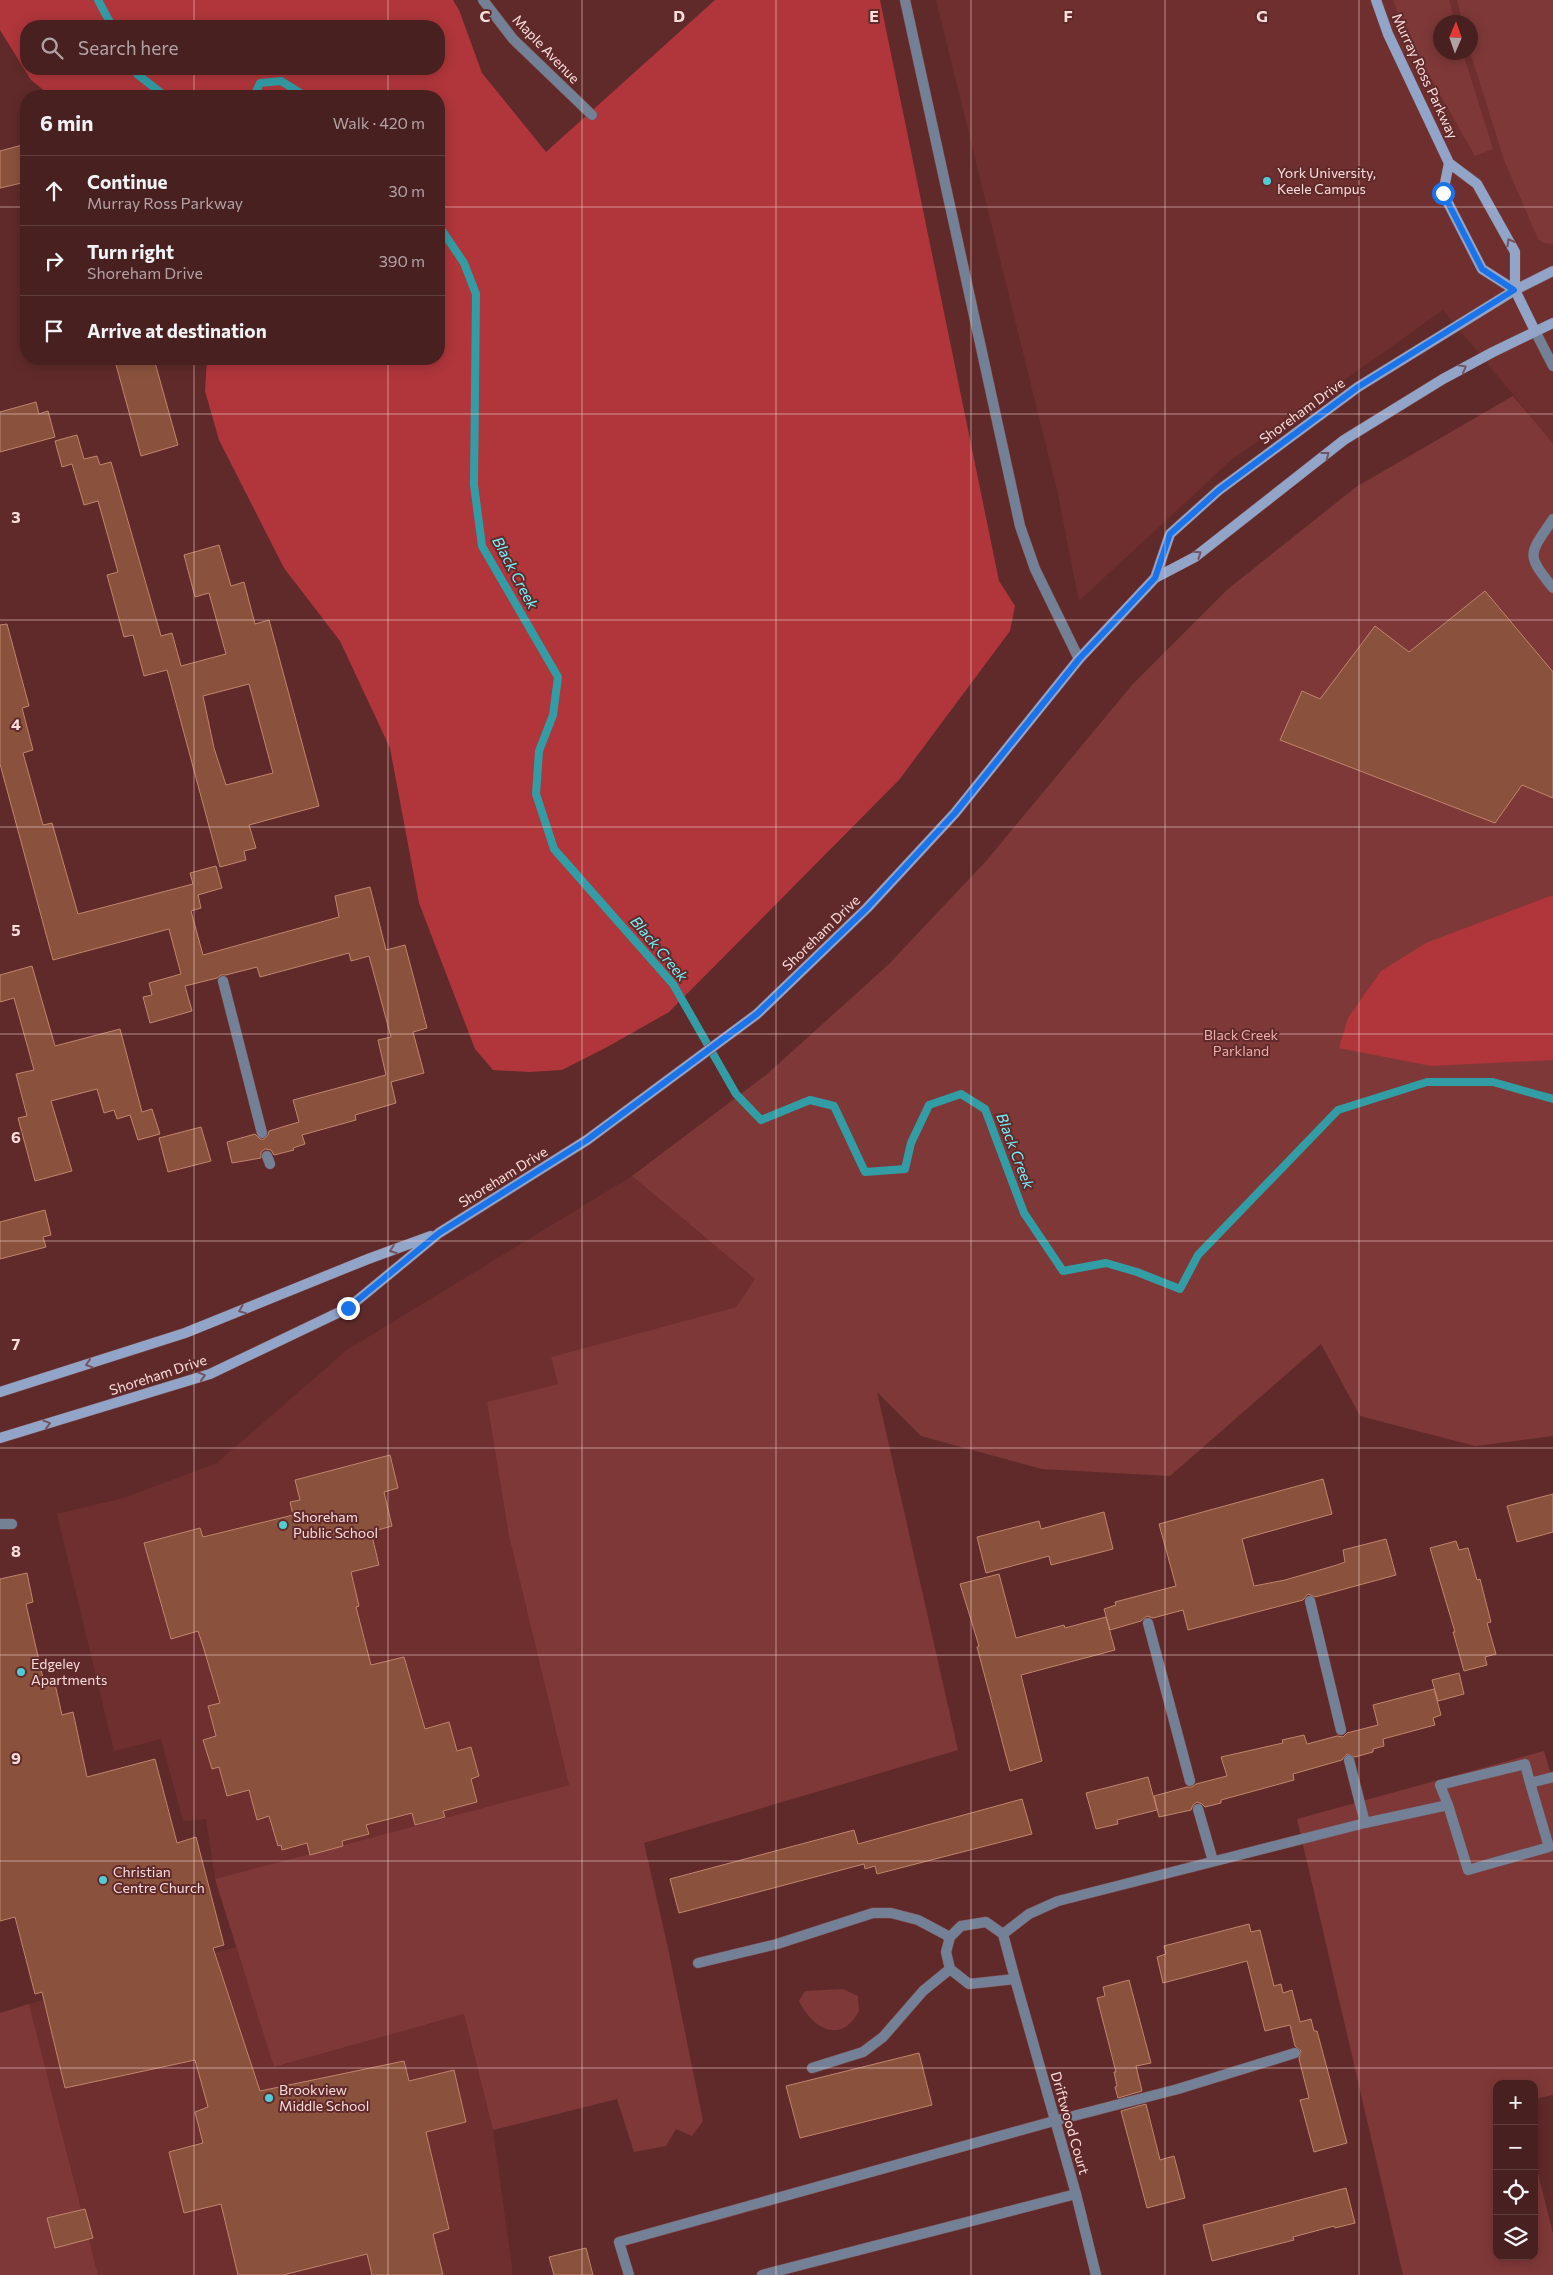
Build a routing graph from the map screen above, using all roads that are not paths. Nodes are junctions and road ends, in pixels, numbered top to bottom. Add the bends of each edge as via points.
1 (483, 0) edge
2 (905, 0) edge
3 (1376, 0) edge
4 (592, 115) dead end
5 (1450, 163) junction
6 (1553, 271) edge
7 (1514, 290) junction
8 (1553, 323) edge
9 (1535, 331) junction
10 (1553, 366) edge
11 (1553, 519) edge
12 (1155, 578) junction
13 (1553, 588) edge
14 (1079, 659) junction
15 (223, 981) dead end
16 (262, 1133) dead end
17 (439, 1233) junction
18 (0, 1392) edge
19 (0, 1438) edge
20 (0, 1524) edge
21 (12, 1524) dead end
22 (1310, 1601) dead end
23 (1148, 1624) dead end
24 (1341, 1730) dead end
25 (1349, 1760) dead end
26 (1553, 1777) edge
27 (1190, 1781) dead end
28 (1530, 1783) junction
29 (1448, 1805) junction
30 (1198, 1809) dead end
31 (1366, 1823) junction
32 (1213, 1861) junction
33 (1003, 1934) junction
34 (950, 1937) junction
35 (698, 1963) dead end
36 (950, 1969) junction
37 (1015, 1979) junction
38 (1295, 2053) dead end
39 (812, 2068) dead end
40 (1054, 2121) junction
41 (1076, 2194) junction
42 (629, 2275) edge
43 (762, 2275) edge
44 (1096, 2275) edge

1 - 4 street, Maple Avenue via 513,39
2 - 14 street via 1020,526 1035,568
3 - 5 street, Murray Ross Parkway via 1388,34
7 -> 5 street, Murray Ross Parkway via 1515,252 1477,184
5 - 7 street, Murray Ross Parkway via 1443,193 1482,269
6 - 7 street, Shoreham Drive
7 - 9 street, Murray Ross Parkway
7 - 12 street, Shoreham Drive via 1358,387 1219,490 1170,534
8 - 9 street, Shoreham Drive
9 - 10 street
12 -> 9 street, Shoreham Drive via 1195,557 1344,440 1443,379
11 - 13 street via 1534,549 1534,564
12 - 14 street, Shoreham Drive
14 - 17 street, Shoreham Drive via 955,813 867,908 757,1014 587,1140
15 - 16 street
17 -> 18 street, Shoreham Drive via 184,1333
19 -> 17 street, Shoreham Drive via 210,1374 348,1308
20 - 21 street
22 - 24 street
23 - 27 street
25 - 31 street
26 - 28 street
28 - 29 street via 1525,1764 1440,1786
28 - 29 street via 1549,1847 1468,1870
29 - 31 street
30 - 32 street
31 - 32 street
32 - 33 street via 1058,1901 1029,1914
33 - 34 street via 986,1922 961,1926
33 - 37 street, Driftwood Court
34 - 35 street via 918,1920 890,1913 873,1913 777,1944
34 - 36 street via 946,1952
36 - 37 street via 969,1984
36 - 39 street via 922,1991 883,2037 863,2052
37 - 40 street, Driftwood Court
38 - 40 street via 1178,2089
40 - 41 street, Driftwood Court
40 - 42 street via 620,2242
41 - 43 street
41 - 44 street, Driftwood Court

